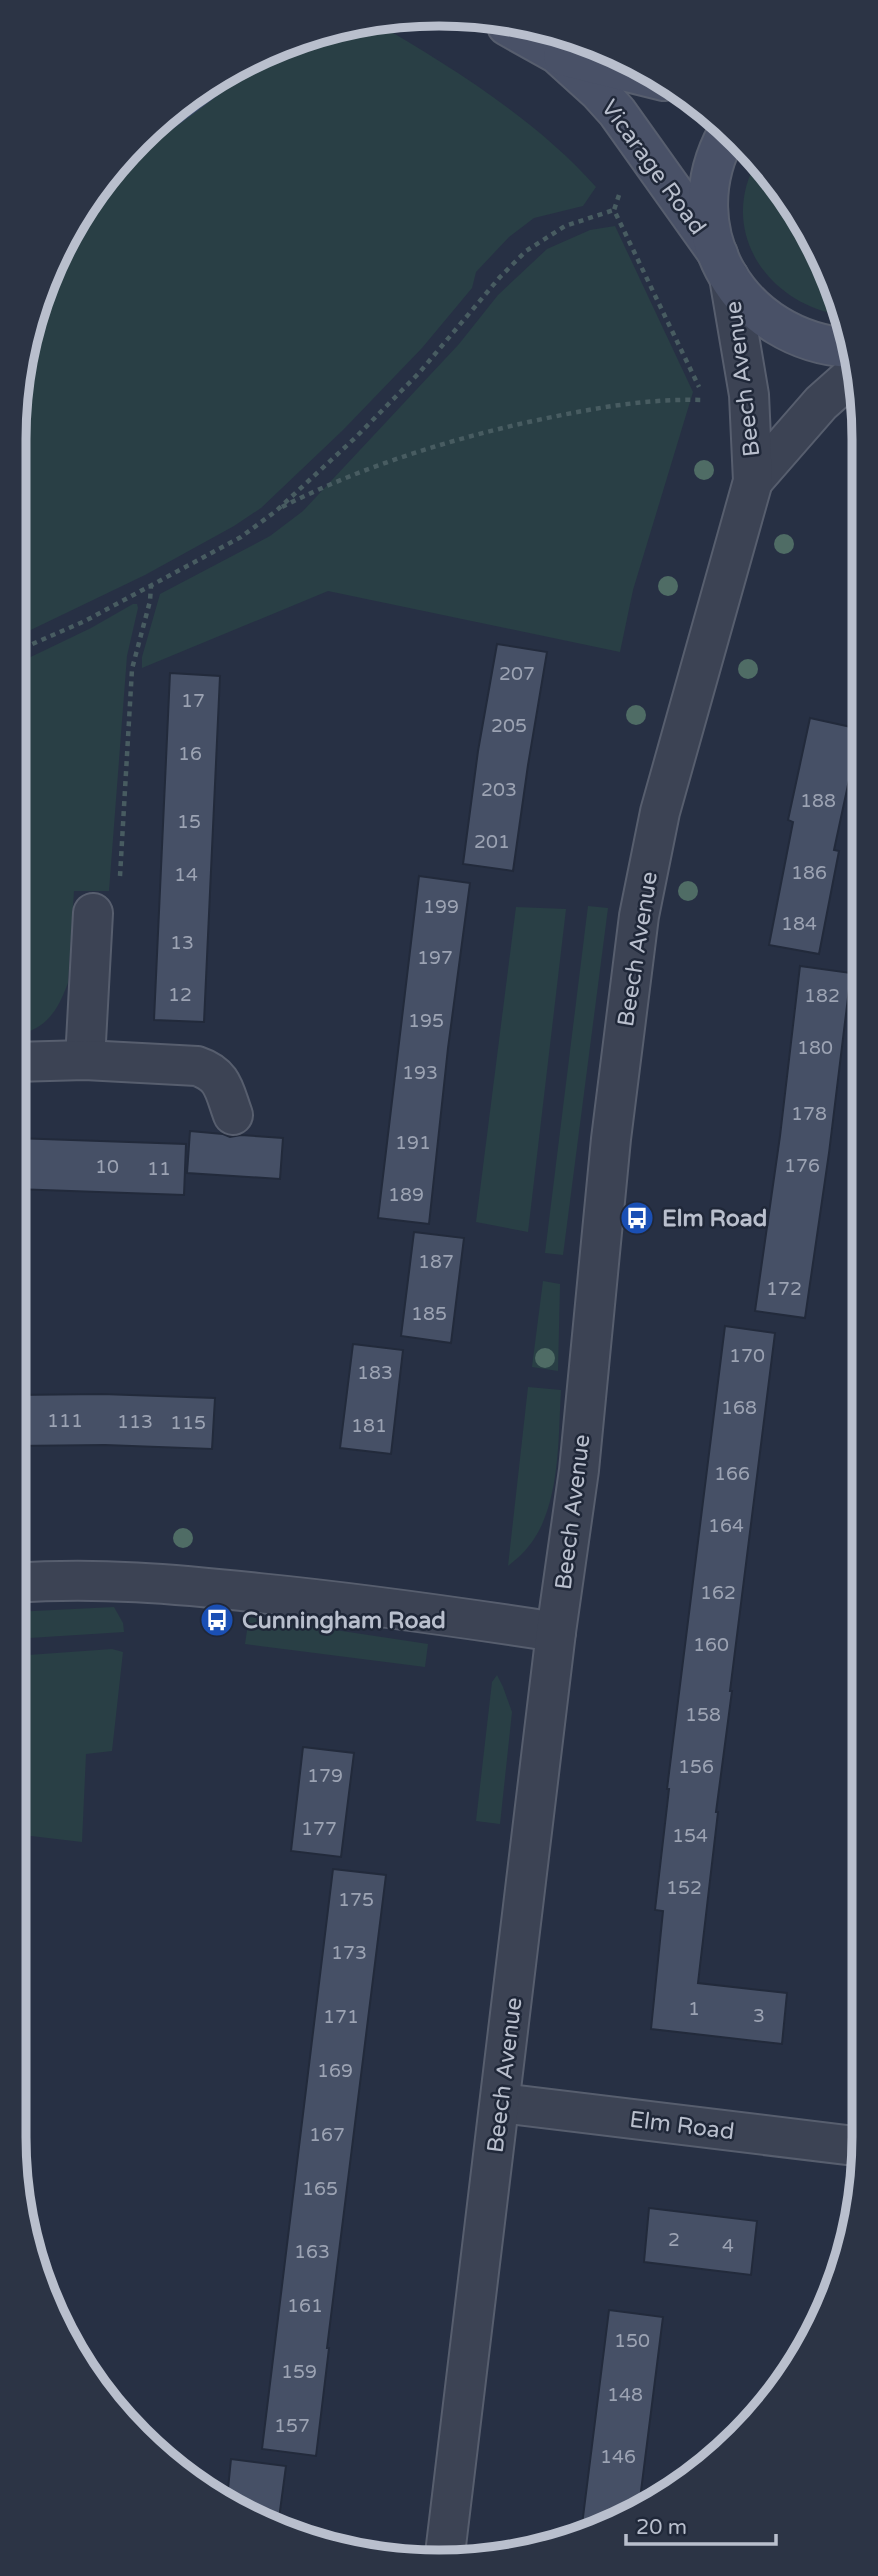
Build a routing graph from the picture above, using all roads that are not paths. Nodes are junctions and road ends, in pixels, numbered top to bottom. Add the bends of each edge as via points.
1 (522, 35) edge
2 (557, 54) junction
3 (626, 72) edge
4 (724, 141) edge
5 (723, 265) junction
6 (841, 347) edge
7 (847, 380) edge
8 (753, 481) junction
9 (93, 913) road end
10 (85, 1060) junction
11 (26, 1062) edge
12 (233, 1115) dead end
13 (26, 1583) edge
14 (556, 1632) junction
15 (501, 2103) junction
16 (852, 2146) edge
17 (446, 2550) edge

1 - 2 main road, Vicarage Road
2 - 3 main road, Vicarage Road
2 - 5 main road, Vicarage Road via 617,112
4 - 5 main road via 712,170 708,204 710,229
5 - 6 main road, Vicarage Road via 749,304 783,331
5 - 8 street, Beech Avenue via 749,394
7 - 8 street, Beech Avenue via 821,403
8 - 14 street, Beech Avenue via 660,812 639,916 611,1139 579,1470
9 - 10 street
10 - 11 street
10 - 12 street via 211,1070 219,1077
13 - 14 street via 99,1580 218,1588
14 - 15 street, Beech Avenue
15 - 16 street, Elm Road
15 - 17 street, Beech Avenue

